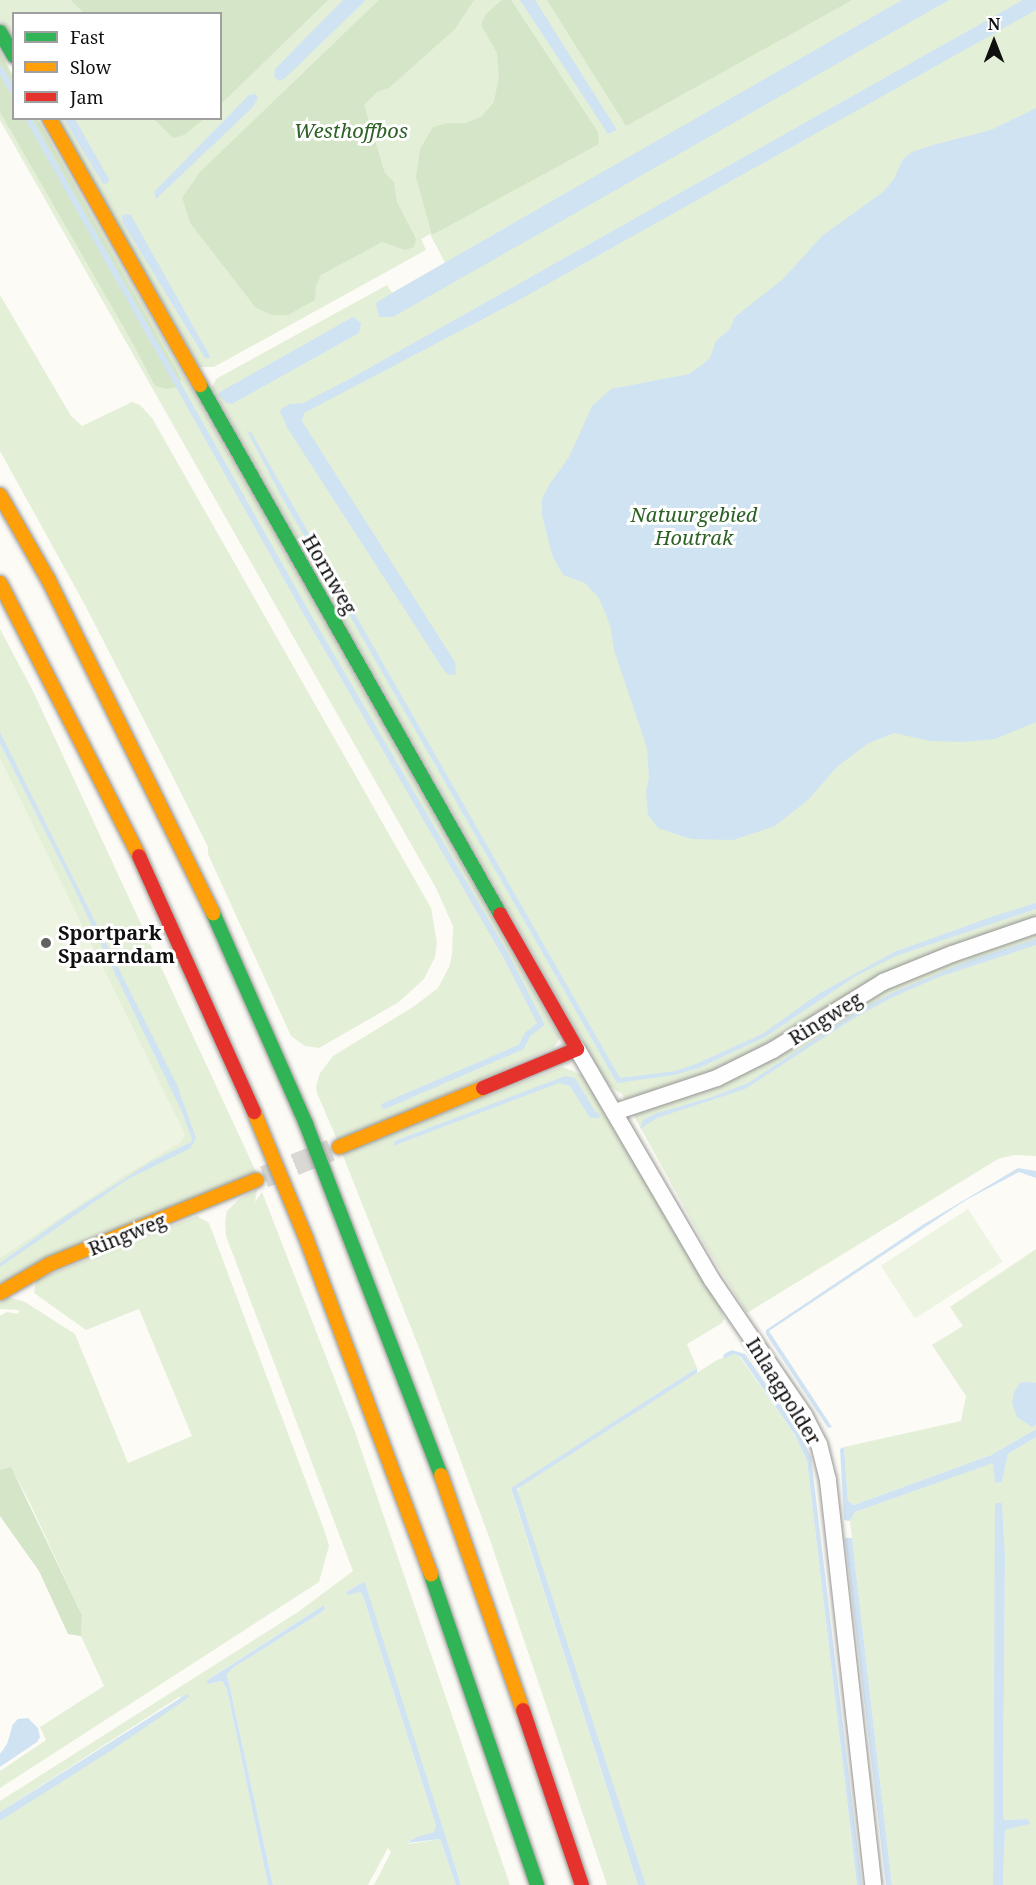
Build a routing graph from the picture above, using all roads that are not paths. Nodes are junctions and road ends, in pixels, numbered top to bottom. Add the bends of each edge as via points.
1 (0, 32) edge
2 (12, 53) edge
3 (50, 120) edge
4 (0, 495) edge
5 (0, 583) edge
6 (1036, 926) edge
7 (577, 1048) junction
8 (615, 1112) junction
9 (339, 1146) tunnel mouth
10 (257, 1180) tunnel mouth
11 (0, 1293) edge
12 (537, 1885) edge
13 (582, 1885) edge
14 (873, 1885) edge

1 - 2 main road
3 - 7 main road, Hornweg
4 - 13 main road via 53,589 195,872 306,1124 440,1471
5 - 12 main road via 139,857 254,1110 408,1509
6 - 8 street, Ringweg via 884,982 773,1050 717,1078
7 - 8 street, Inlaagpolder
7 - 9 main road
8 - 14 street, Inlaagpolder via 712,1280 804,1415 819,1444 828,1481
10 - 11 main road, Ringweg via 50,1264

